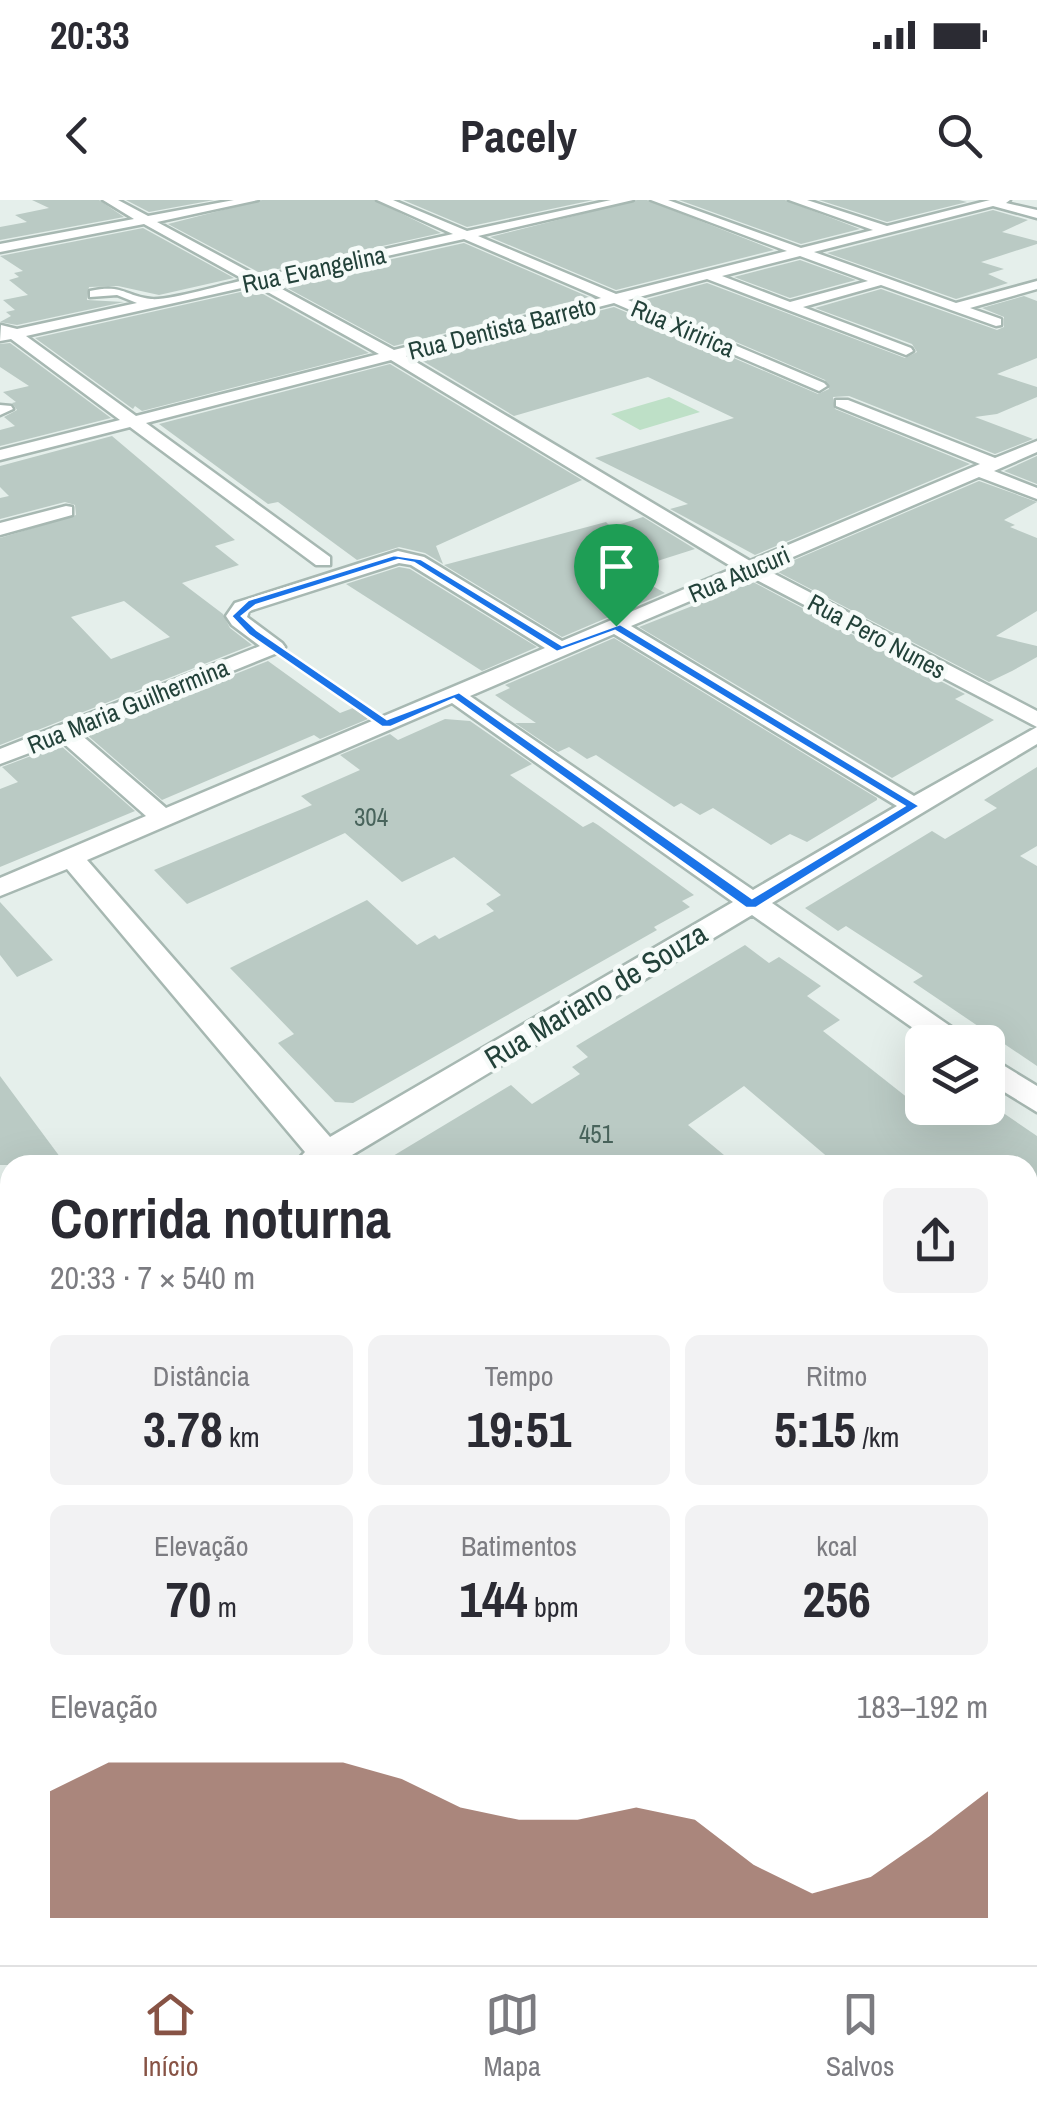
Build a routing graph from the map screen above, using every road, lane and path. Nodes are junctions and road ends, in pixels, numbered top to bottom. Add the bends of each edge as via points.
1 (109, 200) edge
2 (252, 200) edge
3 (382, 200) edge
4 (627, 200) edge
5 (657, 200) edge
6 (795, 200) edge
7 (930, 200) edge
8 (998, 201) edge
9 (964, 210) junction
10 (1037, 214) edge
11 (146, 220) junction
12 (886, 230) junction
13 (466, 236) junction
14 (0, 248) edge
15 (802, 251) junction
16 (708, 275) junction
17 (882, 280) junction
18 (256, 281) junction
19 (1037, 285) edge
20 (95, 294) dead end
21 (614, 299) junction
22 (152, 304) junction
23 (790, 306) junction
24 (956, 308) junction
25 (996, 322) dead end
26 (5, 332) edge
27 (906, 351) dead end
28 (394, 356) junction
29 (819, 386) dead end
30 (842, 403) dead end
31 (131, 423) junction
32 (1037, 446) edge
33 (0, 456) edge
34 (988, 467) junction
35 (1037, 494) edge
36 (66, 510) dead end
37 (0, 530) edge
38 (323, 561) dead end
39 (750, 569) junction
40 (616, 626) junction
41 (274, 647) junction
42 (561, 649) junction
43 (455, 694) junction
44 (1037, 720) edge
45 (386, 724) junction
46 (64, 732) junction
47 (1037, 734) edge
48 (0, 757) edge
49 (913, 806) junction
50 (164, 819) junction
51 (71, 858) junction
52 (0, 888) edge
53 (751, 904) junction
54 (927, 1025) edge
55 (1005, 1078) edge
56 (1037, 1100) edge
57 (317, 1155) edge
58 (335, 1155) edge

1 - 11 street, Rua Pero Nunes
2 - 11 street
3 - 13 street, Rua Xiririca
4 - 13 street, Rua Evangelina
5 - 15 street
6 - 12 street
7 - 9 street
8 - 9 street, Rua Dentista Barreto
8 - 10 street
9 - 12 street, Rua Dentista Barreto
11 - 14 street
11 - 18 street, Rua Pero Nunes
12 - 15 street, Rua Dentista Barreto
13 - 18 street, Rua Evangelina
13 - 21 street, Rua Xiririca
15 - 16 street, Rua Dentista Barreto
15 - 17 street
16 - 21 street, Rua Dentista Barreto
16 - 23 street
17 - 23 street
17 - 24 street
18 - 22 street, Rua Evangelina
18 - 28 street, Rua Pero Nunes
19 - 24 street
20 - 22 street via 118,291
21 - 28 street, Rua Dentista Barreto
21 - 29 street, Rua Xiririca
22 - 26 street, Rua Evangelina
23 - 27 street
24 - 25 street
26 - 31 street
28 - 31 street, Rua Dentista Barreto
28 - 39 street, Rua Pero Nunes
30 - 34 street
31 - 33 street, Rua Dentista Barreto
31 - 38 street
32 - 34 street, Rua Atucuri
34 - 35 street
34 - 39 street, Rua Atucuri
36 - 37 street
39 - 40 street, Rua Atucuri
39 - 44 street, Rua Pero Nunes
40 - 42 street, Rua Atucuri
40 - 49 street
41 - 42 street, Rua Maria Guilhermina via 239,621 238,611 393,557 417,561
41 - 45 path
41 - 46 street, Rua Maria Guilhermina
42 - 43 street, Rua Atucuri
43 - 45 street, Rua Atucuri
43 - 53 street
45 - 50 street, Rua Atucuri
46 - 48 street, Rua Maria Guilhermina
46 - 50 street
47 - 49 street, Rua Mariano de Souza
49 - 53 street, Rua Mariano de Souza
50 - 51 street, Rua Atucuri
51 - 52 street, Rua Atucuri
51 - 57 street
53 - 54 street
53 - 58 street, Rua Mariano de Souza
55 - 56 street

